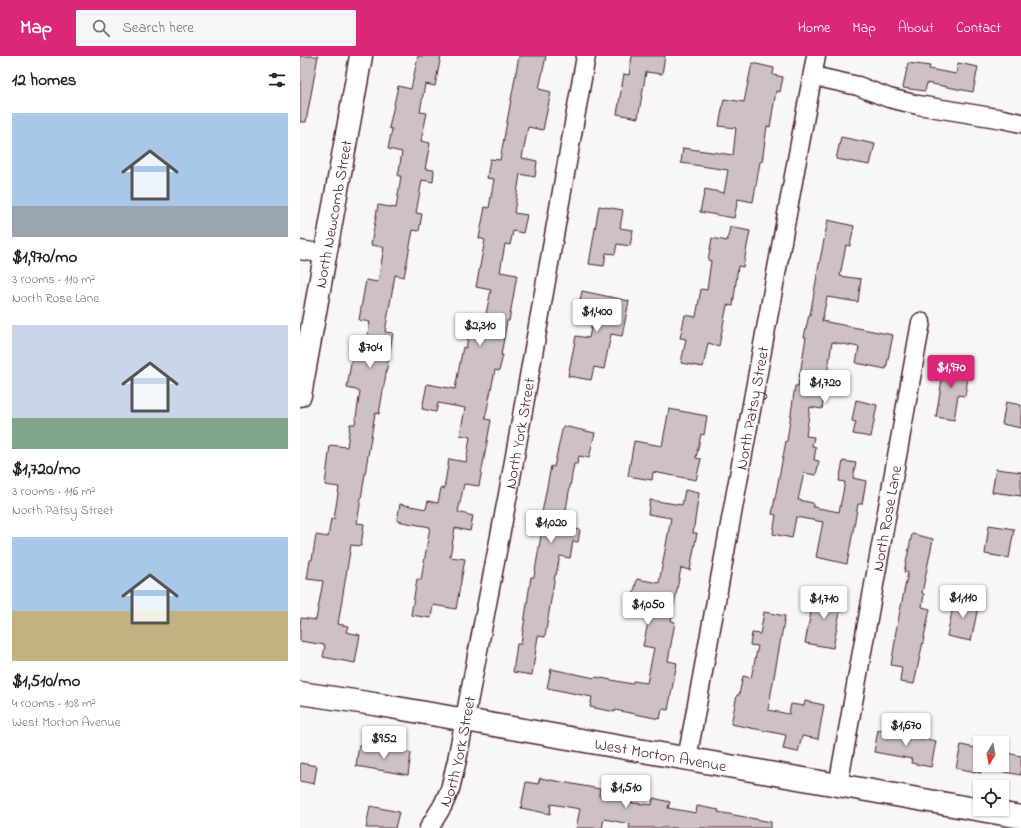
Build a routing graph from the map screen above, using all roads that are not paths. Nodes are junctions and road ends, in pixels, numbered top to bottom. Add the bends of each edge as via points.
1 (361, 56) edge
2 (586, 56) edge
3 (816, 56) edge
4 (813, 76) junction
5 (1021, 123) edge
6 (300, 250) edge
7 (326, 254) junction
8 (921, 322) dead end
9 (300, 395) edge
10 (300, 694) edge
11 (465, 720) junction
12 (687, 759) junction
13 (838, 786) junction
14 (1021, 817) edge
15 (429, 828) edge

1 - 7 main road, North Newcomb Street
2 - 11 street, North York Street
3 - 4 street, North Patsy Street
4 - 5 street via 858,86 888,98 918,105
4 - 12 street, North Patsy Street
6 - 7 street
7 - 9 main road, North Newcomb Street
8 - 13 street, North Rose Lane
10 - 11 main road, West Morton Avenue
11 - 12 main road, West Morton Avenue
11 - 15 street, North York Street via 450,788 444,805
12 - 13 main road, West Morton Avenue
13 - 14 main road, West Morton Avenue

